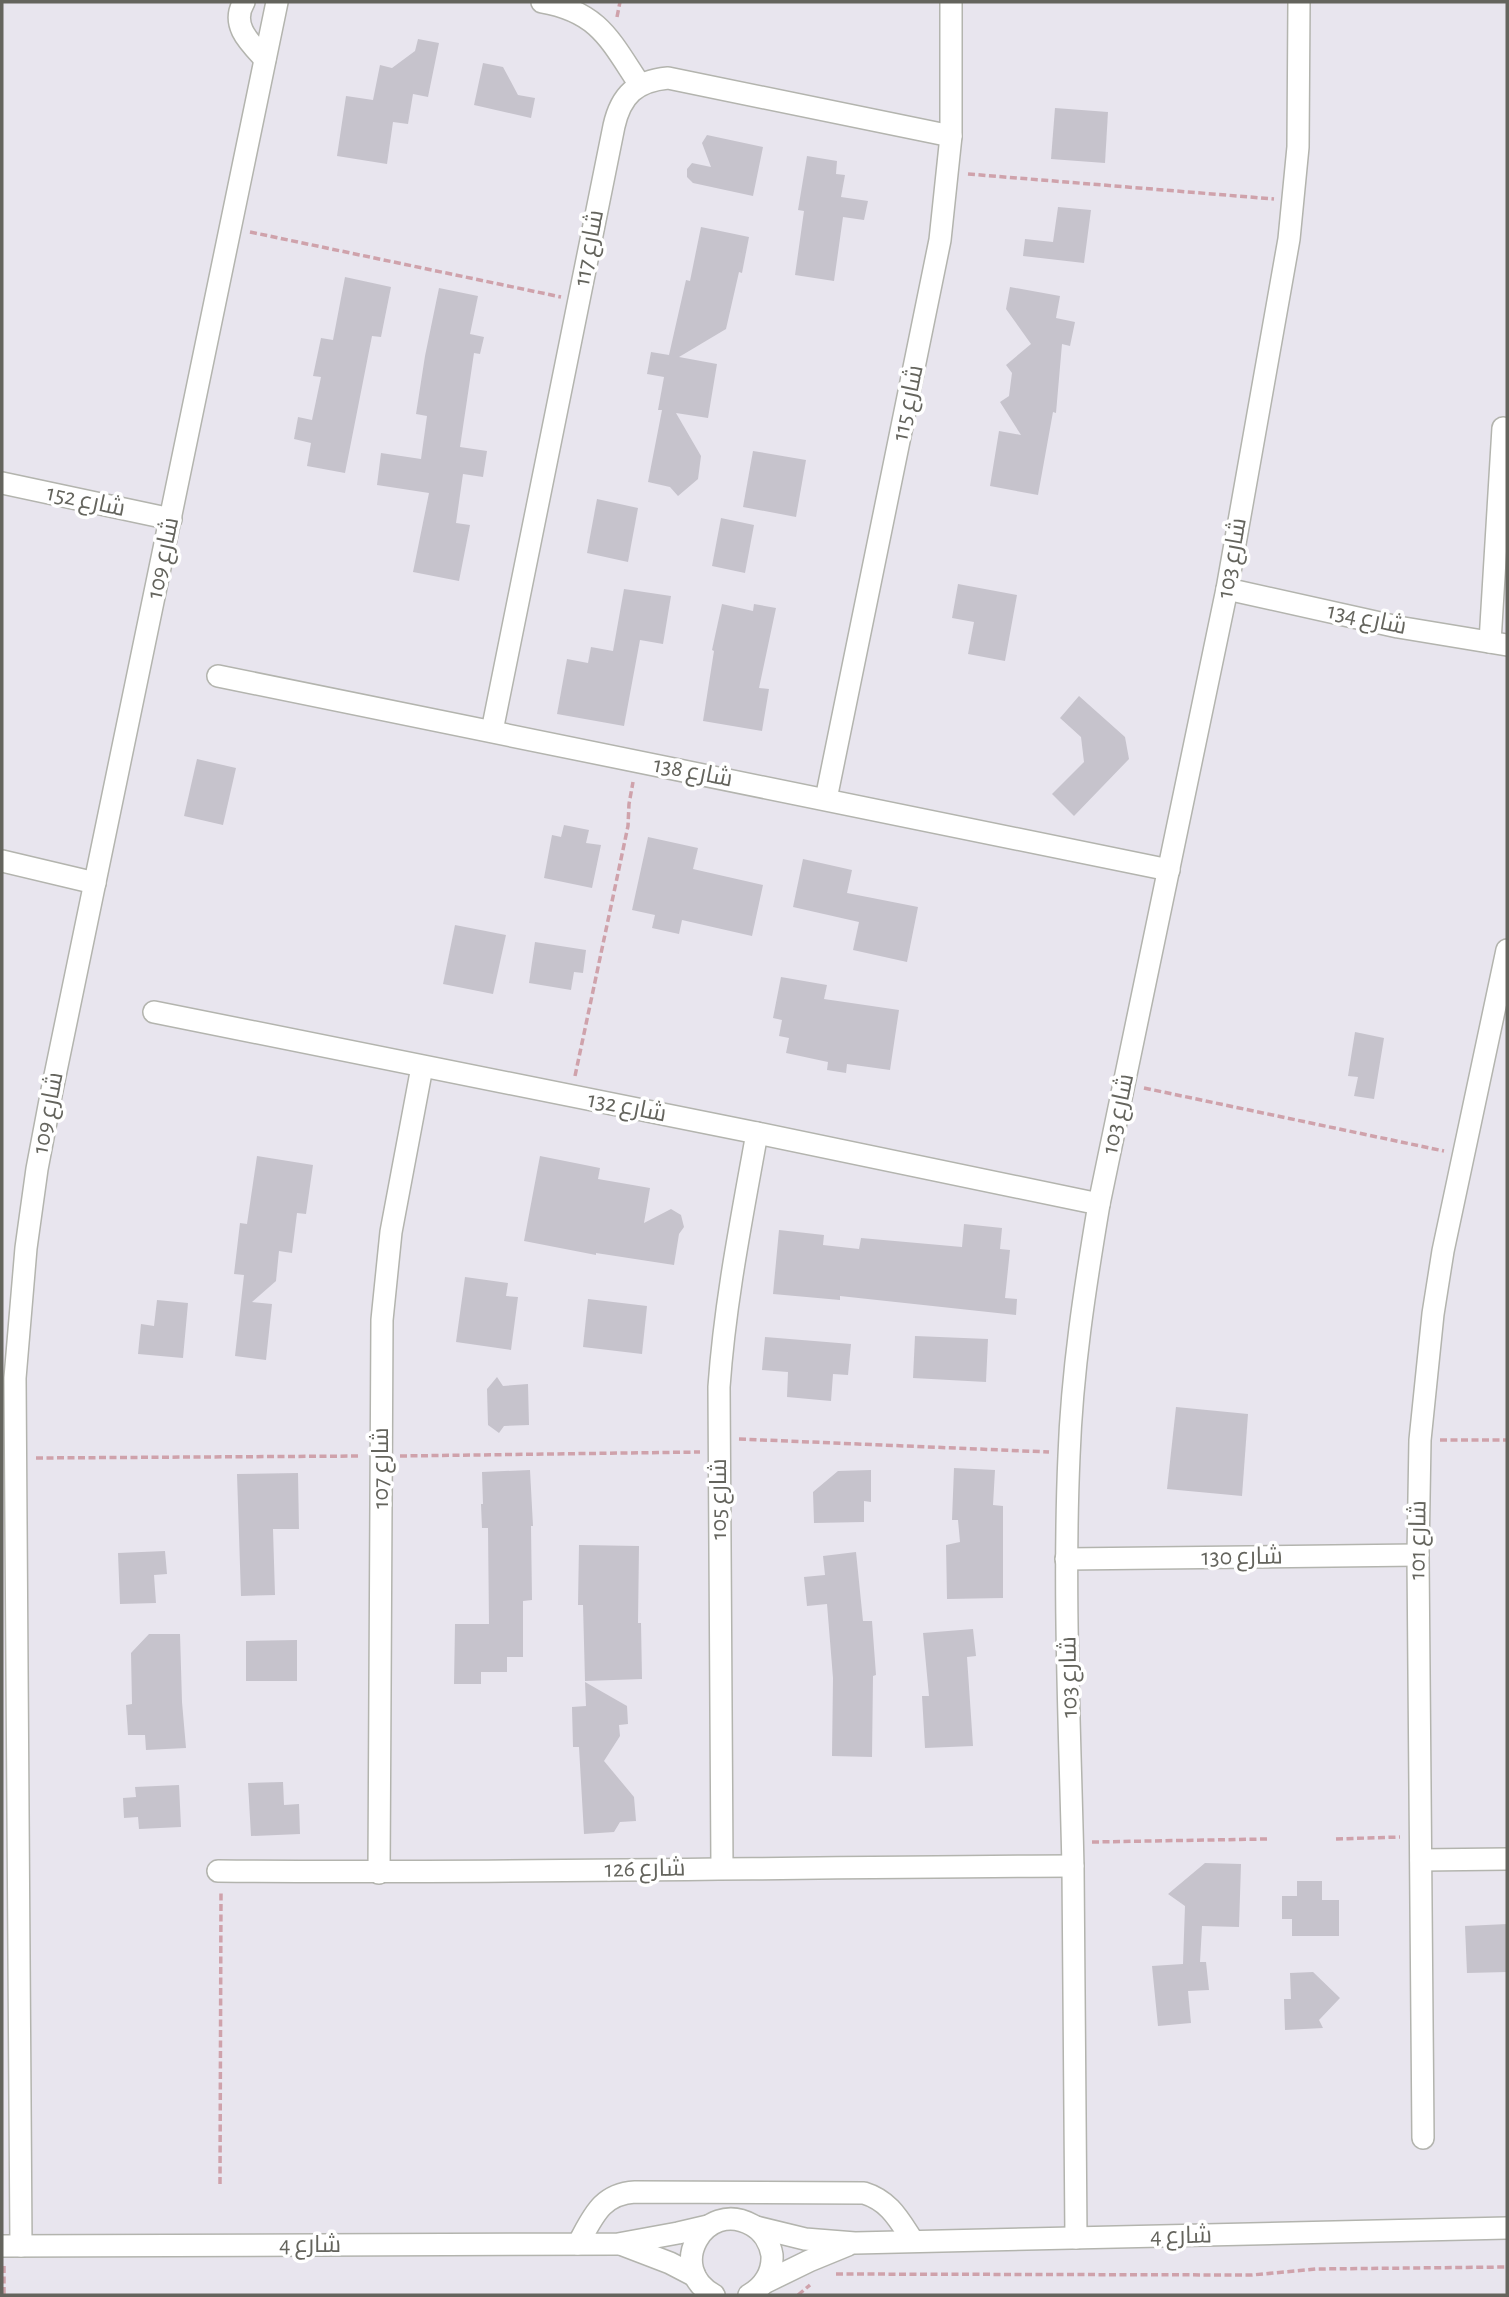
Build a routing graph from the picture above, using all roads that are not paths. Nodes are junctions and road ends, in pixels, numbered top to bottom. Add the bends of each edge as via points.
1 (244, 2) edge
2 (277, 2) edge
3 (542, 2) edge
4 (951, 2) edge
5 (1299, 2) edge
6 (265, 59) junction
7 (640, 85) junction
8 (951, 136) junction
9 (1503, 428) dead end
10 (2, 483) edge
11 (171, 519) junction
12 (1227, 589) junction
13 (1499, 644) edge
14 (218, 676) dead end
15 (492, 731) junction
16 (826, 799) junction
17 (2, 861) edge
18 (1169, 870) junction
19 (96, 883) junction
20 (1507, 950) edge
21 (1502, 1002) edge
22 (154, 1012) dead end
23 (422, 1067) junction
24 (757, 1133) junction
25 (1099, 1204) junction
26 (8, 1377) edge
27 (1418, 1555) junction
28 (1066, 1559) junction
29 (1507, 1859) edge
30 (1421, 1860) junction
31 (1073, 1866) junction
32 (722, 1868) junction
33 (218, 1871) dead end
34 (379, 1873) junction
35 (1423, 2138) dead end
36 (708, 2226) junction
37 (756, 2227) junction
38 (1507, 2228) edge
39 (1076, 2238) junction
40 (913, 2241) junction
41 (855, 2243) junction
42 (578, 2244) junction
43 (618, 2244) junction
44 (9, 2246) edge
45 (703, 2288) edge
46 (756, 2291) edge

1 - 6 street via 239,19 242,31
2 - 6 street, شارع 109
3 - 7 street via 570,9 600,28
4 - 8 street, شارع 115
5 - 12 street, شارع 103 via 1294,200
6 - 11 street, شارع 109
7 - 8 street via 668,78
7 - 15 street, شارع 117 via 618,110
8 - 16 street, شارع 115 via 936,264
9 - 13 street
10 - 11 street, شارع 152
11 - 19 street, شارع 109
12 - 13 street, شارع 134
12 - 18 street, شارع 103
14 - 15 street, شارع 138
15 - 16 street, شارع 138
16 - 18 street, شارع 138
17 - 19 street
18 - 25 street, شارع 103
19 - 26 street, شارع 109 via 37,1169
20 - 21 street, شارع 101
21 - 27 street, شارع 101 via 1441,1264 1420,1440
22 - 23 street, شارع 132
23 - 24 street, شارع 132
23 - 34 street, شارع 107 via 393,1221 382,1320
24 - 25 street, شارع 132
24 - 32 street, شارع 105 via 722,1335 719,1387
25 - 28 street, شارع 103 via 1082,1314 1069,1453
26 - 44 street, شارع 109
27 - 28 street, شارع 130
27 - 30 street, شارع 101
28 - 31 street, شارع 103
29 - 30 street
30 - 35 street, شارع 101
31 - 32 street, شارع 126
31 - 39 street, شارع 103
32 - 34 street, شارع 126
33 - 34 street, شارع 126
36 - 37 street, شارع 4 via 733,2218
36 - 43 street, شارع 4
36 - 45 street via 691,2254
37 - 41 street, شارع 4
37 - 46 street via 771,2247 772,2260 770,2272
38 - 39 street, شارع 4
39 - 40 street, شارع 4
40 - 41 street, شارع 4
40 - 42 street via 888,2205 864,2193 623,2193 601,2205
41 - 46 street, شارع 4 via 808,2260
42 - 43 street, شارع 4
42 - 44 street, شارع 4
43 - 45 street, شارع 4 via 645,2252

